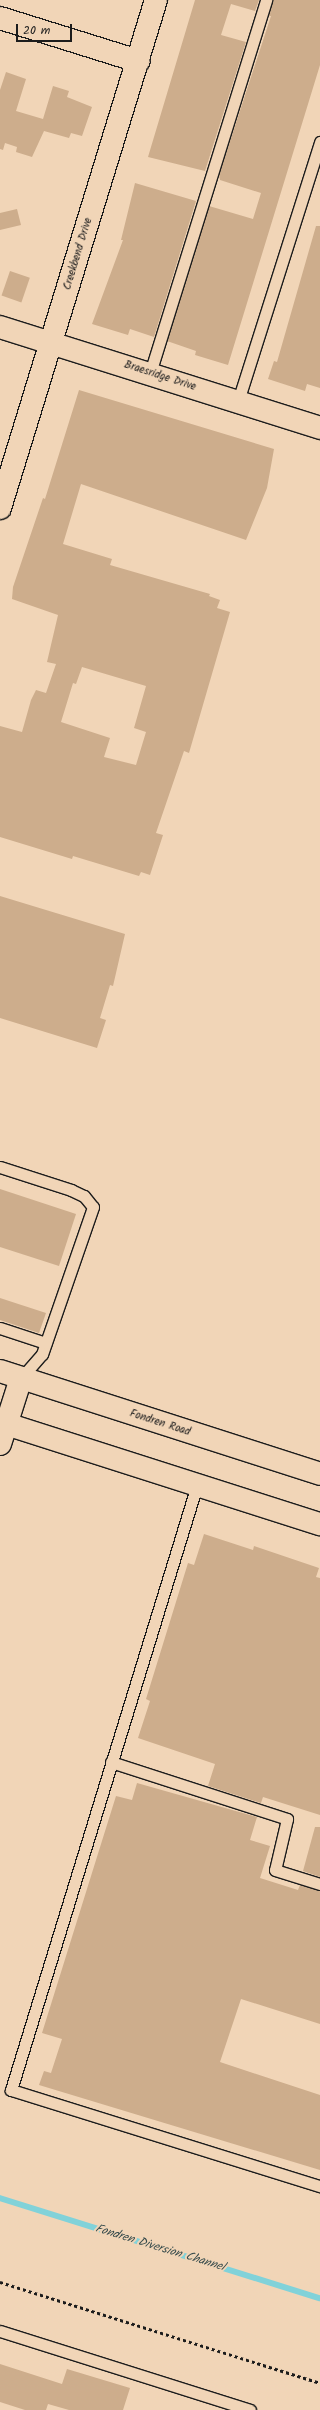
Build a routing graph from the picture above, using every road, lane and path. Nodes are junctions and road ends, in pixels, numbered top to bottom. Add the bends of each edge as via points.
1 (156, 0) edge
2 (266, 0) edge
3 (0, 18) edge
4 (138, 61) junction
5 (320, 142) edge
6 (0, 327) edge
7 (51, 342) junction
8 (150, 373) junction
9 (238, 401) junction
10 (320, 428) edge
11 (0, 508) edge
12 (0, 1167) edge
13 (0, 1328) edge
14 (46, 1343) junction
15 (0, 1372) edge
16 (21, 1378) junction
17 (2, 1430) edge
18 (320, 1474) edge
19 (197, 1485) junction
20 (320, 1524) edge
21 (111, 1762) junction
22 (320, 1884) edge
23 (320, 2186) edge
24 (0, 2282) edge
25 (0, 2331) edge
26 (320, 2383) edge
27 (250, 2410) edge

1 - 4 street, Creekbend Drive
2 - 8 lane
3 - 4 street
4 - 7 street, Creekbend Drive
5 - 9 lane
6 - 7 street, Braesridge Drive
7 - 8 street, Braesridge Drive
7 - 11 street, Creekbend Drive
8 - 9 street, Braesridge Drive
9 - 10 street, Braesridge Drive
12 - 14 lane via 71,1190 84,1196 94,1207
13 - 14 lane
14 - 16 lane via 42,1354
15 - 16 street, Fondren Road
16 - 17 street
16 - 18 street, Fondren Road
17 - 19 street
19 - 20 street
19 - 21 lane
21 - 22 lane via 287,1819 275,1870
21 - 23 lane via 11,2090
24 - 26 path
25 - 27 lane

